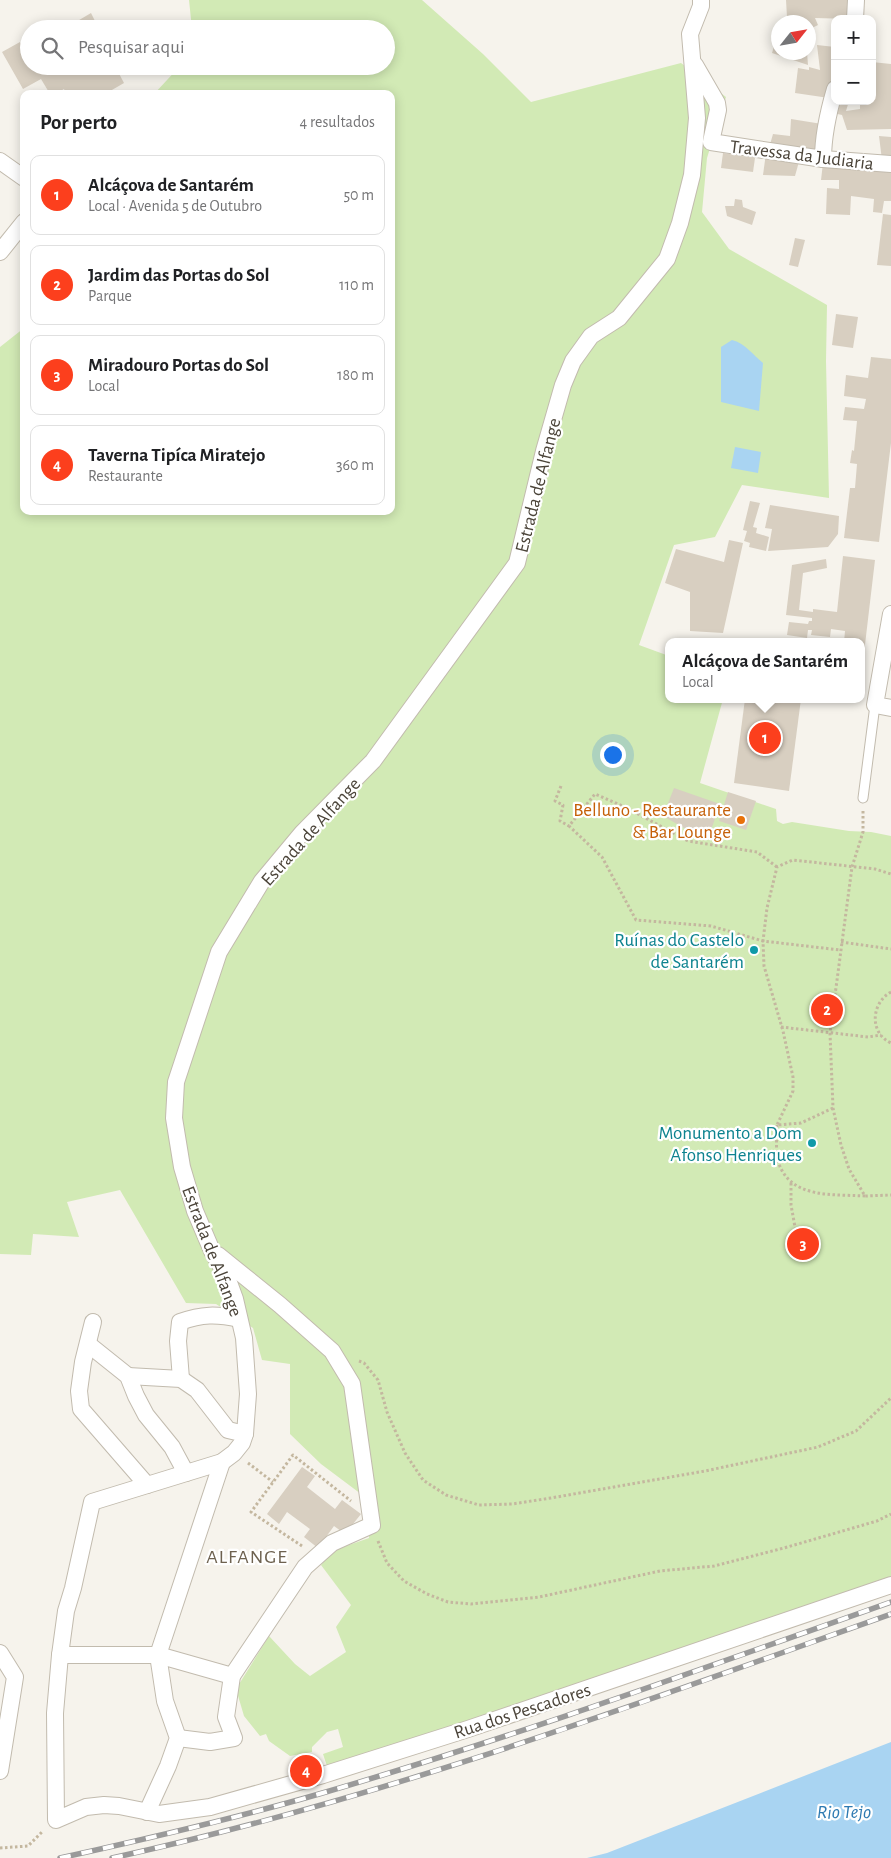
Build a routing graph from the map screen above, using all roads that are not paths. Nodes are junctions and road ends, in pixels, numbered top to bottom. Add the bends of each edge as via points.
1 (701, 0) edge
2 (856, 0) edge
3 (855, 15) edge
4 (693, 61) junction
5 (831, 101) edge
6 (822, 160) junction
7 (0, 162) edge
8 (891, 164) edge
9 (20, 175) edge
10 (20, 227) edge
11 (0, 252) edge
12 (891, 614) edge
13 (883, 706) edge
14 (863, 798) road end
15 (212, 1251) junction
16 (239, 1319) junction
17 (93, 1322) dead end
18 (88, 1344) junction
19 (128, 1376) junction
20 (181, 1379) junction
21 (245, 1434) junction
22 (228, 1457) junction
23 (186, 1473) junction
24 (147, 1485) junction
25 (891, 1585) edge
26 (0, 1653) edge
27 (60, 1655) junction
28 (158, 1655) junction
29 (232, 1676) junction
30 (178, 1738) junction
31 (0, 1771) edge
32 (148, 1812) junction

1 - 4 street, Estrada de Alfange via 690,34
2 - 3 street
4 - 6 street, Travessa da Judiaria via 717,102 711,142
4 - 15 street, Estrada de Alfange via 697,118 692,174 667,259 619,318 591,336 573,361 544,451 517,563 373,761 302,833 262,881 219,952 176,1082 174,1118 182,1167 195,1211
5 - 6 street via 826,116
6 - 8 street, Travessa da Judiaria
7 - 9 street
10 - 11 street
12 - 13 street
13 - 14 lane
15 - 16 street, Estrada de Alfange via 227,1277
15 - 29 street via 332,1350 352,1384 372,1521 332,1543 306,1567
16 - 20 street via 213,1314 180,1322
16 - 21 street, Estrada de Alfange via 244,1338 248,1394
17 - 18 street
18 - 19 street
18 - 24 street via 78,1391 81,1409
19 - 20 street
19 - 23 street via 146,1416 172,1447
20 - 21 street via 197,1390 228,1430
21 - 22 street, Estrada de Alfange via 242,1443
22 - 23 street
22 - 28 street, Estrada de Alfange
23 - 24 street
24 - 27 street via 92,1502 66,1611
25 - 32 street, Rua dos Pescadores via 323,1775 210,1807 159,1814
26 - 31 street via 15,1677
27 - 28 street
27 - 32 street, Rua dos Pescadores via 55,1713 56,1820 86,1807 104,1804
28 - 29 street
28 - 30 street via 165,1701
29 - 30 street via 226,1717 234,1738 210,1742
30 - 32 street

